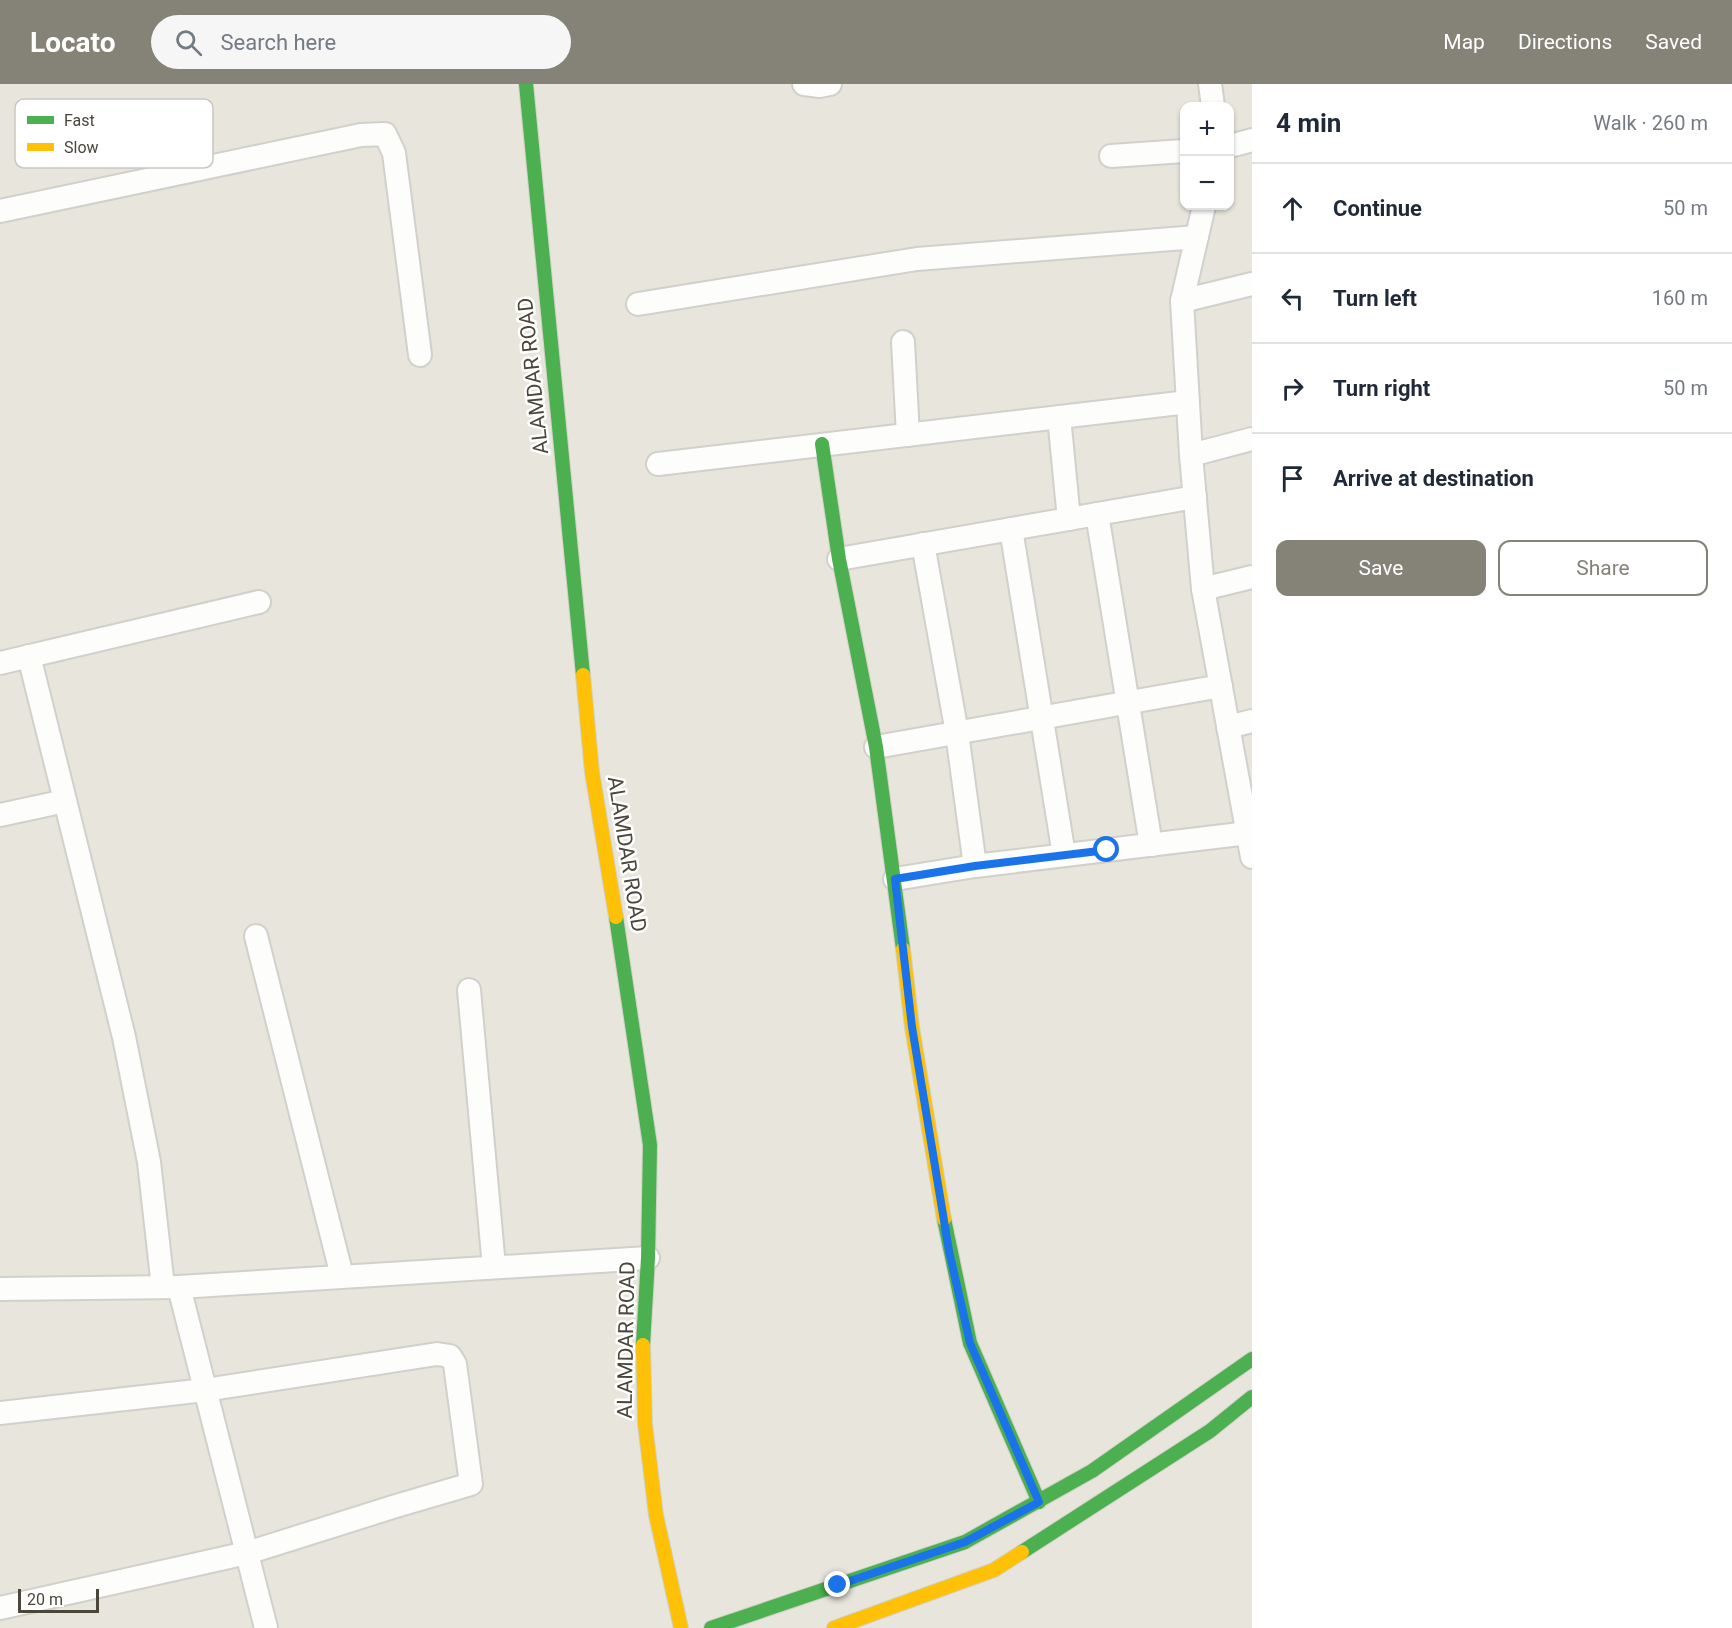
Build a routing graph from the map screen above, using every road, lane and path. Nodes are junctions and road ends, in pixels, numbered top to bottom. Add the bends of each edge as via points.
1 (526, 84) edge
2 (804, 84) edge
3 (830, 84) edge
4 (1210, 84) edge
5 (1212, 102) edge
6 (1252, 140) edge
7 (1234, 145) edge
8 (1180, 151) edge
9 (1111, 156) dead end
10 (213, 166) edge
11 (204, 168) edge
12 (1203, 210) edge
13 (0, 211) edge
14 (1197, 237) junction
15 (1252, 284) edge
16 (1182, 302) junction
17 (638, 304) dead end
18 (903, 342) dead end
19 (420, 355) dead end
20 (1188, 402) junction
21 (1059, 417) junction
22 (908, 435) junction
23 (1252, 439) edge
24 (822, 444) junction
25 (1191, 455) junction
26 (658, 464) dead end
27 (1195, 497) junction
28 (1097, 514) junction
29 (1070, 519) junction
30 (1011, 529) junction
31 (923, 544) junction
32 (840, 559) junction
33 (1252, 577) edge
34 (1203, 589) junction
35 (259, 602) dead end
36 (29, 656) junction
37 (0, 663) edge
38 (1221, 686) junction
39 (1128, 703) junction
40 (1042, 718) junction
41 (1252, 721) edge
42 (1228, 727) junction
43 (957, 734) junction
44 (876, 747) junction
45 (65, 801) junction
46 (0, 815) edge
47 (1248, 833) junction
48 (1151, 844) junction
49 (1064, 855) junction
50 (1252, 857) edge
51 (975, 866) junction
52 (895, 879) junction
53 (256, 936) dead end
54 (469, 990) dead end
55 (648, 1258) junction
56 (494, 1267) junction
57 (342, 1276) junction
58 (171, 1287) junction
59 (0, 1289) edge
60 (1252, 1359) edge
61 (205, 1390) junction
62 (1252, 1397) edge
63 (0, 1413) edge
64 (1039, 1502) junction
65 (247, 1553) junction
66 (0, 1608) edge
67 (266, 1628) edge
68 (681, 1628) edge
69 (711, 1628) edge
70 (834, 1628) edge

1 - 55 street, ALAMDAR ROAD via 592,772 650,1145
2 - 3 street
4 - 5 street
6 - 7 street
8 - 9 street
10 - 19 street via 361,135 385,134 394,153
11 - 13 street
12 - 14 street
14 - 16 street
14 - 17 street via 917,259
15 - 16 street
16 - 20 street
18 - 22 street
20 - 21 street
20 - 25 street
21 - 22 street
21 - 29 street
22 - 24 street
23 - 25 street
24 - 26 street
24 - 32 street
25 - 27 street
27 - 28 street
27 - 34 street
28 - 29 street
28 - 39 street
29 - 30 street
30 - 31 street
30 - 40 street
31 - 32 street
31 - 43 street
32 - 44 street
33 - 34 street
34 - 38 street
35 - 36 street
36 - 37 street
36 - 45 street
38 - 39 street
38 - 42 street
39 - 40 street
39 - 48 street
40 - 43 street
40 - 49 street
41 - 42 street
42 - 47 street
43 - 44 street
43 - 51 street
44 - 52 street
45 - 46 street
45 - 58 street via 124,1037
47 - 48 street
47 - 50 street
48 - 49 street
49 - 51 street
51 - 52 street
52 - 64 street via 912,1027 949,1251 967,1331
53 - 57 street
54 - 56 street
55 - 56 street
55 - 68 street, ALAMDAR ROAD via 643,1332 645,1424 656,1515
56 - 57 street
57 - 58 street
58 - 59 street
58 - 61 street
60 - 64 street via 1092,1471
61 - 63 street
61 - 65 street
61 - 65 street via 437,1354 450,1356 455,1364 471,1484
62 - 70 street via 1210,1431 994,1570
64 - 69 street via 965,1542
65 - 66 street
65 - 67 street

